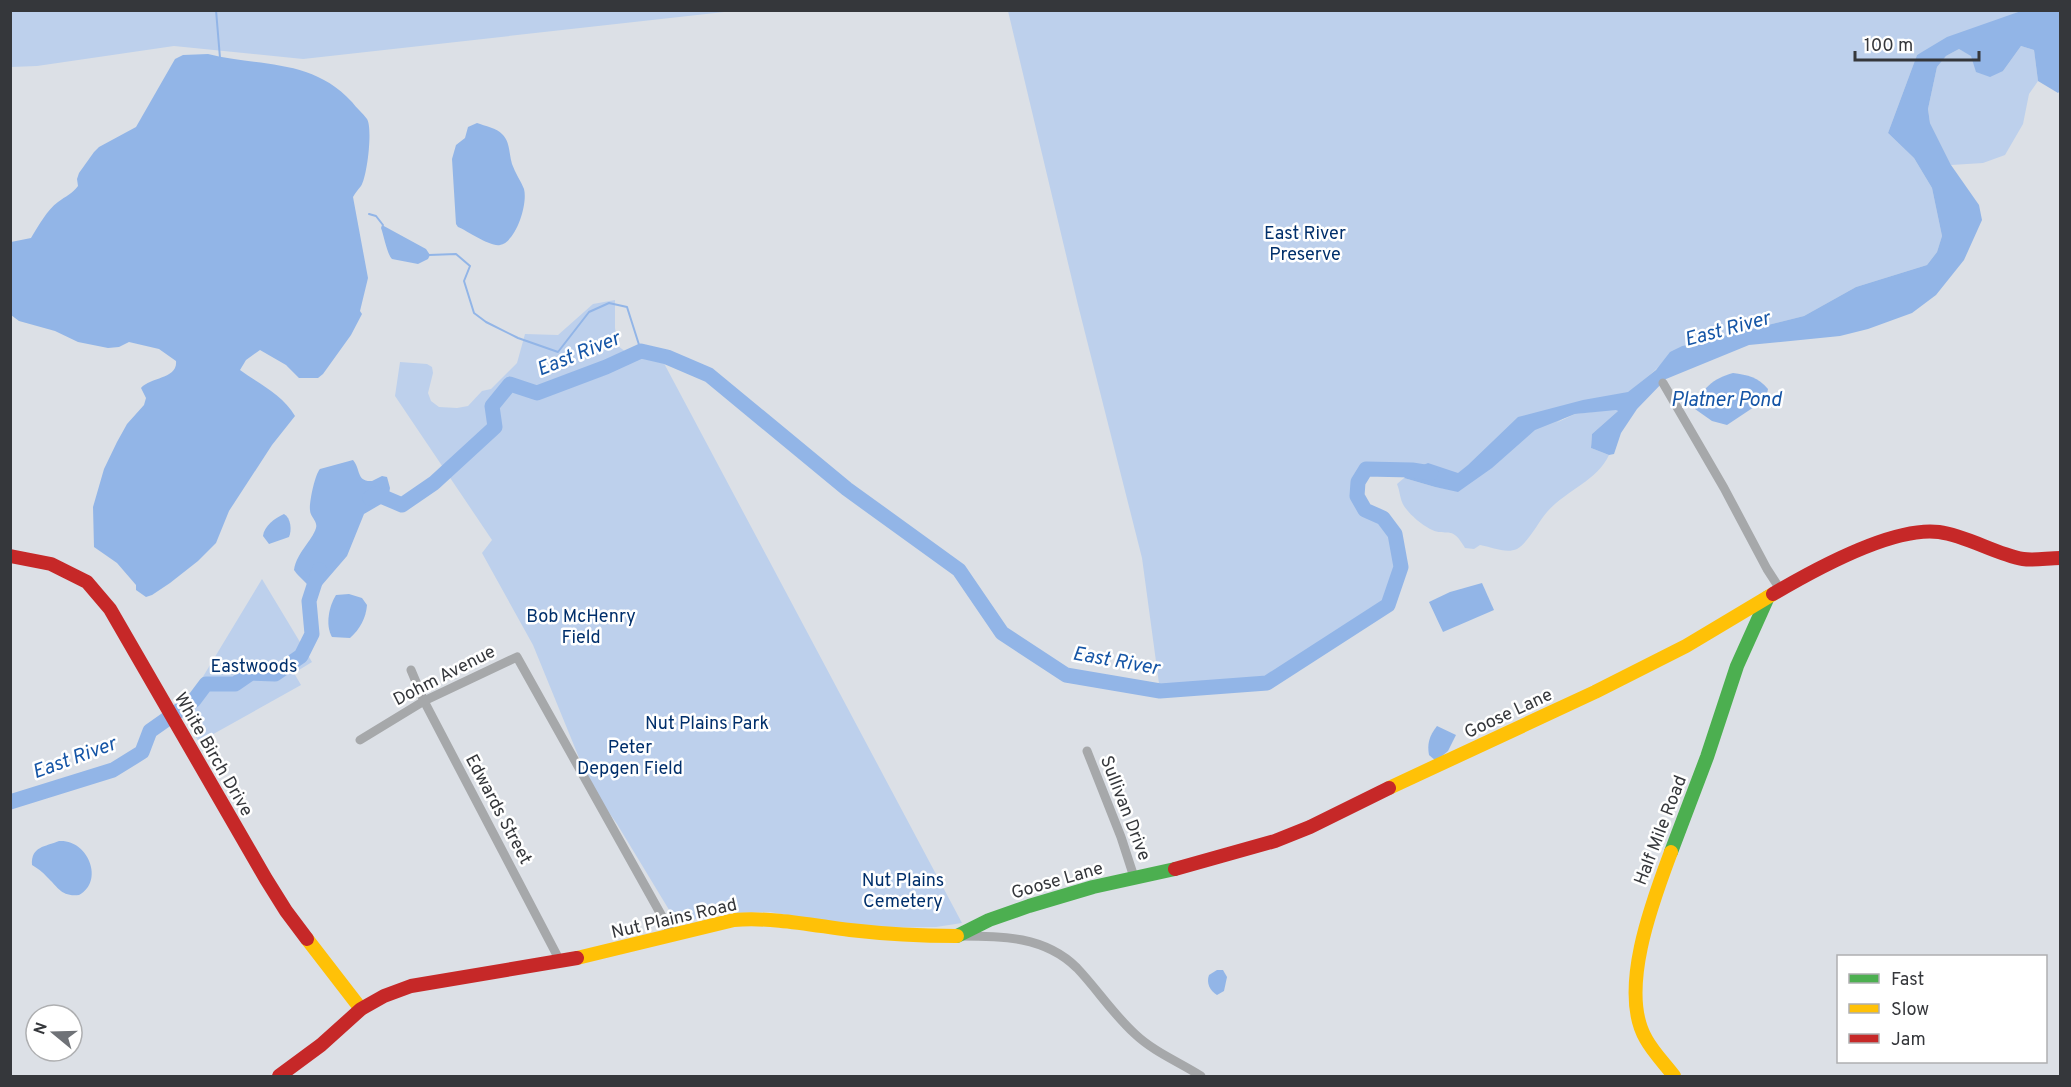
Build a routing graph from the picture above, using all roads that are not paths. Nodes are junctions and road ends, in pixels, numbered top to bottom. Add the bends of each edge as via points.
1 (1663, 383) dead end
2 (10, 556) edge
3 (2061, 558) edge
4 (1775, 593) junction
5 (411, 670) dead end
6 (424, 701) junction
7 (360, 740) dead end
8 (1087, 752) dead end
9 (1134, 877) junction
10 (673, 936) junction
11 (960, 936) junction
12 (560, 961) junction
13 (361, 1009) junction
14 (279, 1077) edge
15 (1201, 1077) edge
16 (1674, 1077) edge

1 - 4 street via 1724,488 1767,569
2 - 13 street, White Birch Drive via 51,564 87,582 110,609 286,910
3 - 4 street, Goose Lane via 2024,559 1940,532 1917,532 1819,567
4 - 9 street, Goose Lane via 1686,646 1595,692 1310,827 1265,844
4 - 16 street, Half Mile Road via 1737,666 1651,904 1640,954 1634,1001 1645,1038
5 - 6 street, Edwards Street
6 - 7 street, Dohm Avenue
6 - 10 street, Dohm Avenue via 517,657
6 - 12 street, Edwards Street
8 - 9 street, Sullivan Drive
9 - 11 street, Goose Lane via 999,916
10 - 11 street, Nut Plains Road via 734,920 769,918 837,929
10 - 12 street, Nut Plains Road
11 - 15 street, Nut Plains Road via 1020,939 1061,954 1135,1034
12 - 13 street, Nut Plains Road via 411,986
13 - 14 street, Nut Plains Road

